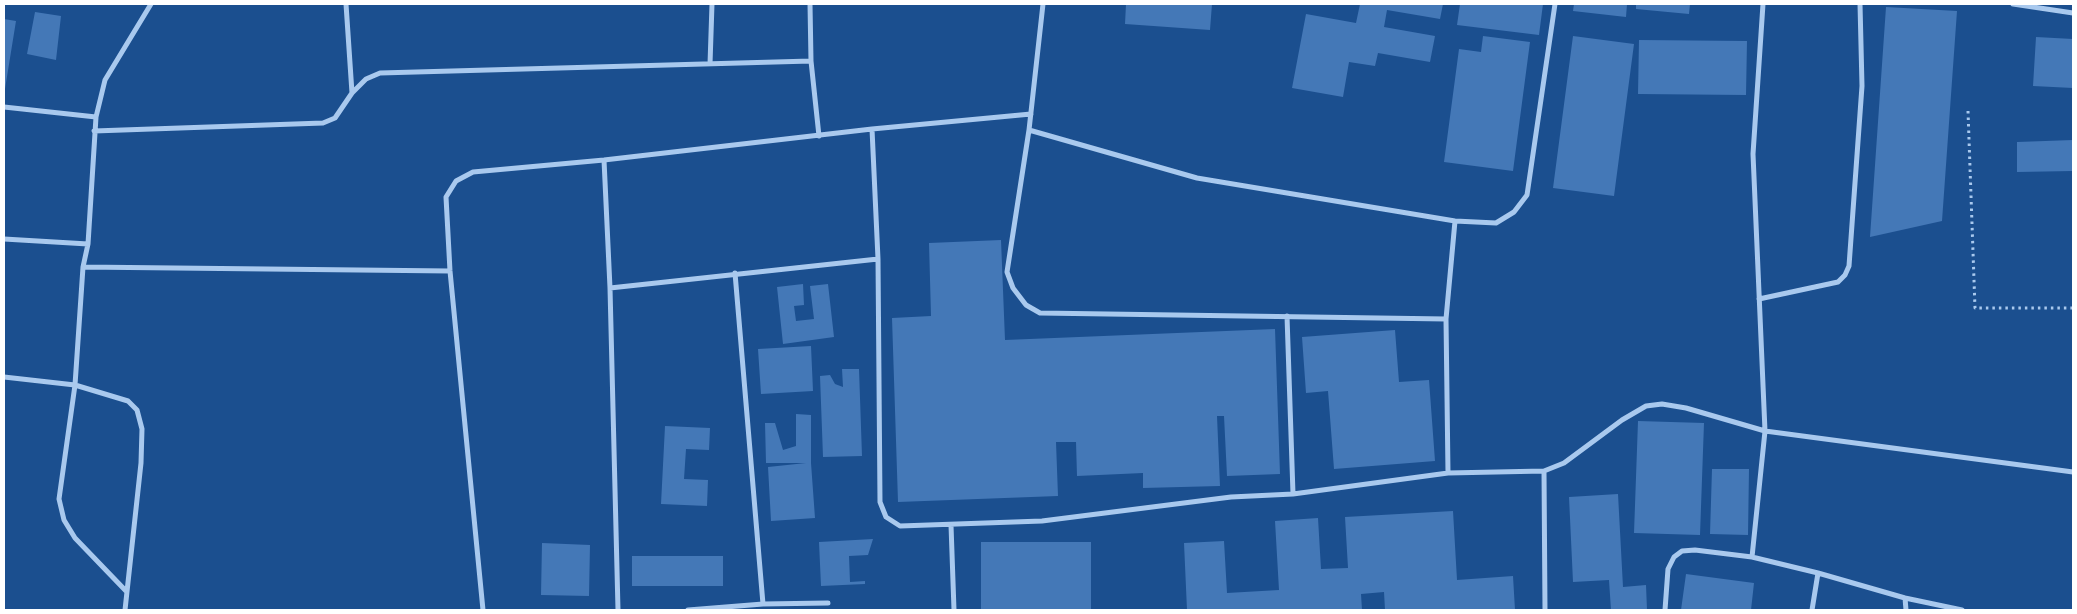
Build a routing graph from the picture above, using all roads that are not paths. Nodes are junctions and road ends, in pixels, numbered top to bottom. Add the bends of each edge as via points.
1 (151, 4) edge
2 (346, 4) edge
3 (712, 4) edge
4 (810, 4) edge
5 (1043, 4) edge
6 (1555, 4) edge
7 (1763, 4) edge
8 (1860, 4) edge
9 (2013, 4) edge
10 (2073, 13) edge
11 (811, 61) junction
12 (710, 64) junction
13 (352, 93) junction
14 (4, 107) edge
15 (1031, 114) junction
16 (96, 117) junction
17 (872, 129) junction
18 (1029, 130) junction
19 (94, 132) junction
20 (819, 136) junction
21 (604, 160) junction
22 (1455, 221) junction
23 (4, 239) edge
24 (88, 244) junction
25 (878, 259) junction
26 (84, 267) junction
27 (450, 271) junction
28 (735, 273) junction
29 (610, 288) junction
30 (1759, 300) junction
31 (1287, 316) junction
32 (1446, 319) junction
33 (4, 377) edge
34 (75, 385) junction
35 (1765, 431) junction
36 (1544, 471) junction
37 (2073, 472) edge
38 (1448, 473) junction
39 (1293, 494) junction
40 (951, 524) junction
41 (1752, 557) junction
42 (1818, 573) junction
43 (126, 591) junction
44 (1905, 598) junction
45 (828, 603) dead end
46 (762, 604) junction
47 (125, 610) edge
48 (483, 610) edge
49 (618, 610) edge
50 (688, 610) edge
51 (954, 610) edge
52 (1545, 610) edge
53 (1666, 610) edge
54 (1812, 610) edge
55 (1906, 610) edge
56 (1962, 610) edge

1 - 16 street via 105,80
2 - 13 street
3 - 12 street
4 - 11 street
5 - 15 street
6 - 22 street via 1526,195 1514,212 1496,223
7 - 30 street via 1753,154
8 - 30 street via 1862,86 1849,266 1838,282
9 - 10 street
11 - 12 street
11 - 20 street
12 - 13 street via 380,73 366,79
13 - 19 street via 335,118 323,123
14 - 16 street
15 - 17 street
15 - 18 street
16 - 19 street
17 - 20 street
17 - 25 street
18 - 22 street via 1197,178
18 - 31 street via 1007,272 1013,288 1026,305 1040,313
19 - 24 street
20 - 21 street
21 - 27 street via 473,172 456,181 446,197
21 - 29 street
22 - 32 street
23 - 24 street
24 - 26 street
25 - 28 street
25 - 40 street via 880,502 886,518 900,526
26 - 27 street
26 - 34 street
27 - 48 street
28 - 29 street
28 - 46 street
29 - 49 street
30 - 35 street
31 - 32 street
31 - 39 street
32 - 38 street
33 - 34 street
34 - 43 street via 59,499 64,520 75,538
34 - 43 street via 128,401 137,410 142,429
35 - 36 street via 1686,408 1662,404 1646,406 1564,463
35 - 37 street
35 - 41 street
36 - 38 street
36 - 52 street
38 - 39 street
39 - 40 street via 1231,497 1042,521
40 - 51 street
41 - 42 street
41 - 53 street via 1682,551 1668,568
42 - 44 street
42 - 54 street
43 - 47 street
44 - 55 street
44 - 56 street
45 - 46 street
46 - 50 street

